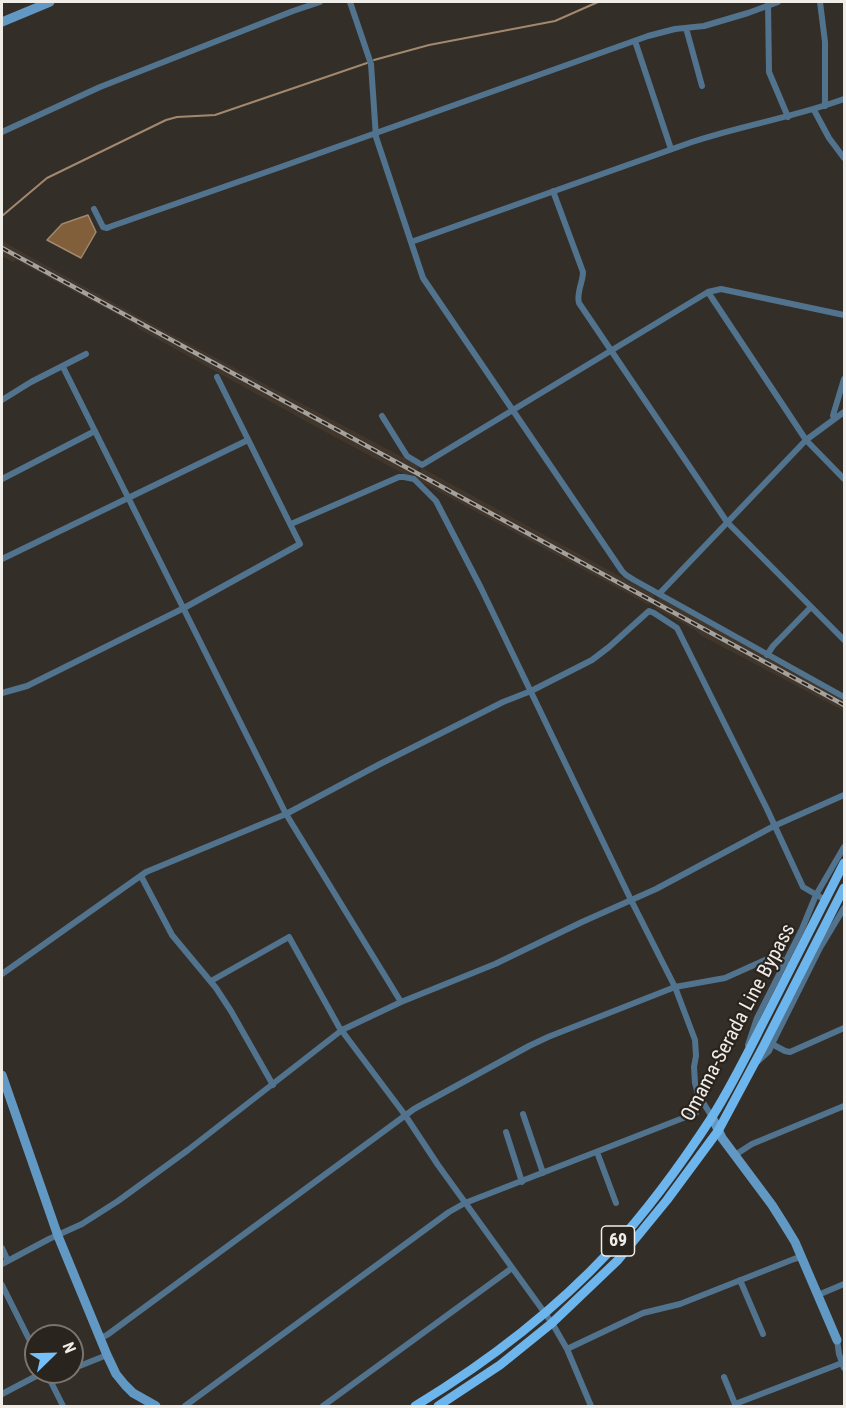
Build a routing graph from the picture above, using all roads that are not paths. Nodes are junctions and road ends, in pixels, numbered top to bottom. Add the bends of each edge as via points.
1 (50, 2) edge
2 (320, 2) edge
3 (350, 2) edge
4 (778, 2) edge
5 (820, 2) edge
6 (768, 4) edge
7 (2, 22) edge
8 (686, 28) junction
9 (635, 40) junction
10 (702, 86) dead end
11 (844, 99) edge
12 (825, 106) junction
13 (814, 110) junction
14 (788, 117) junction
15 (2, 132) edge
16 (375, 133) junction
17 (670, 149) junction
18 (844, 158) edge
19 (554, 191) junction
20 (94, 209) dead end
21 (411, 242) junction
22 (708, 292) junction
23 (844, 315) edge
24 (611, 351) junction
25 (86, 354) dead end
26 (63, 367) junction
27 (217, 377) dead end
28 (844, 379) edge
29 (2, 400) edge
30 (513, 410) junction
31 (844, 412) edge
32 (382, 416) dead end
33 (835, 418) junction
34 (95, 431) junction
35 (248, 440) junction
36 (806, 440) junction
37 (844, 478) edge
38 (2, 479) edge
39 (128, 497) junction
40 (727, 522) junction
41 (291, 524) junction
42 (2, 559) edge
43 (659, 594) junction
44 (811, 607) junction
45 (184, 608) junction
46 (844, 640) edge
47 (767, 655) junction
48 (531, 691) junction
49 (2, 693) edge
50 (844, 697) edge
51 (844, 795) edge
52 (286, 814) junction
53 (774, 826) junction
54 (844, 847) edge
55 (844, 863) edge
56 (141, 876) junction
57 (844, 888) edge
58 (819, 897) junction
59 (631, 900) junction
60 (843, 909) edge
61 (786, 962) junction
62 (2, 974) edge
63 (211, 981) junction
64 (675, 987) junction
65 (401, 1002) junction
66 (844, 1028) edge
67 (342, 1030) junction
68 (772, 1044) junction
69 (746, 1054) junction
70 (752, 1067) junction
71 (2, 1075) edge
72 (273, 1084) junction
73 (844, 1106) edge
74 (696, 1113) dead end
75 (523, 1114) dead end
76 (405, 1115) junction
77 (712, 1117) junction
78 (718, 1131) junction
79 (507, 1132) dead end
80 (597, 1152) junction
81 (735, 1155) junction
82 (543, 1173) junction
83 (522, 1182) junction
84 (465, 1203) junction
85 (616, 1203) dead end
86 (58, 1236) junction
87 (2, 1248) edge
88 (801, 1257) junction
89 (5, 1263) edge
90 (512, 1268) junction
91 (740, 1280) junction
92 (844, 1284) edge
93 (2, 1285) edge
94 (818, 1295) junction
95 (545, 1313) junction
96 (552, 1323) junction
97 (24, 1329) edge
98 (763, 1334) dead end
99 (100, 1338) junction
100 (837, 1340) joint
101 (567, 1349) junction
102 (107, 1354) junction
103 (84, 1363) edge
104 (843, 1365) edge
105 (724, 1377) dead end
106 (24, 1384) edge
107 (51, 1384) edge
108 (2, 1394) edge
109 (63, 1407) edge
110 (156, 1407) edge
111 (185, 1407) edge
112 (323, 1407) edge
113 (415, 1407) edge
114 (438, 1407) edge
115 (591, 1407) edge

1 - 7 street
2 - 15 street via 100,87
3 - 16 street via 371,64
4 - 6 street
5 - 12 street via 825,42
6 - 8 street via 704,26
6 - 14 street via 769,72
8 - 9 street
8 - 10 street
9 - 16 street
9 - 17 street
11 - 12 street
12 - 13 street
13 - 14 street
13 - 18 street
14 - 17 street
16 - 20 street via 107,228 100,224
16 - 21 street
17 - 19 street
19 - 21 street
19 - 24 street via 583,272 579,303
21 - 30 street via 423,278
22 - 23 street via 721,289
22 - 24 street
22 - 36 street
24 - 30 street
24 - 40 street
25 - 26 street
26 - 29 street
26 - 34 street
27 - 35 street
28 - 33 street
30 - 32 street via 422,465 407,456
30 - 43 street via 626,575
31 - 33 street
33 - 36 street
34 - 38 street
34 - 39 street
35 - 39 street
35 - 41 street
36 - 37 street
36 - 40 street
39 - 42 street
39 - 45 street
40 - 43 street
40 - 44 street
41 - 45 street via 300,544
41 - 48 street via 399,477 414,479 443,513
43 - 47 street
44 - 46 street
44 - 47 street
45 - 49 street via 27,686
45 - 52 street
47 - 50 street
48 - 52 street
48 - 53 street via 592,660 649,611 654,613 677,627
48 - 59 street
51 - 53 street
52 - 56 street
52 - 65 street
53 - 58 street via 803,886
53 - 59 street
54 - 58 street
55 - 69 main road, Omama-Serada Line Bypass / 69
56 - 62 street
56 - 63 street via 172,935
57 - 70 main road, Omama-Serada Line Bypass / 69
58 - 61 street
59 - 64 street
59 - 65 street via 495,964
60 - 68 street
61 - 64 street via 774,956 725,978
61 - 69 street via 757,1018
63 - 67 street via 289,937
63 - 72 street
64 - 76 street via 529,1046
64 - 77 street via 695,1040 698,1094
65 - 67 street
66 - 68 street via 790,1052
67 - 72 street
67 - 76 street
68 - 70 street
69 - 77 main road, Omama-Serada Line Bypass / 69
70 - 78 main road, Omama-Serada Line Bypass / 69
71 - 86 street
72 - 86 street via 117,1201
73 - 81 street via 752,1144
74 - 80 street
75 - 82 street
76 - 84 street
76 - 99 street
77 - 78 street
77 - 95 main road, Omama-Serada Line Bypass / 69 via 610,1251
78 - 81 street
78 - 96 main road, Omama-Serada Line Bypass / 69 via 639,1236
79 - 83 street
80 - 82 street
80 - 85 street
81 - 88 street via 784,1224
82 - 83 street
83 - 84 street
84 - 90 street
84 - 111 street
86 - 89 street
86 - 99 street
87 - 89 street
88 - 91 street
88 - 94 street
90 - 95 street
90 - 112 street
91 - 98 street
91 - 101 street via 643,1314
92 - 94 street
93 - 97 street
94 - 100 street
95 - 96 street
95 - 113 main road, Omama-Serada Line Bypass / 69 via 498,1352
96 - 101 street
96 - 114 main road, Omama-Serada Line Bypass / 69
99 - 102 street
100 - 104 street
101 - 115 street
102 - 103 street
102 - 110 street via 125,1385
104 - 105 street via 735,1404
106 - 108 street
107 - 109 street

